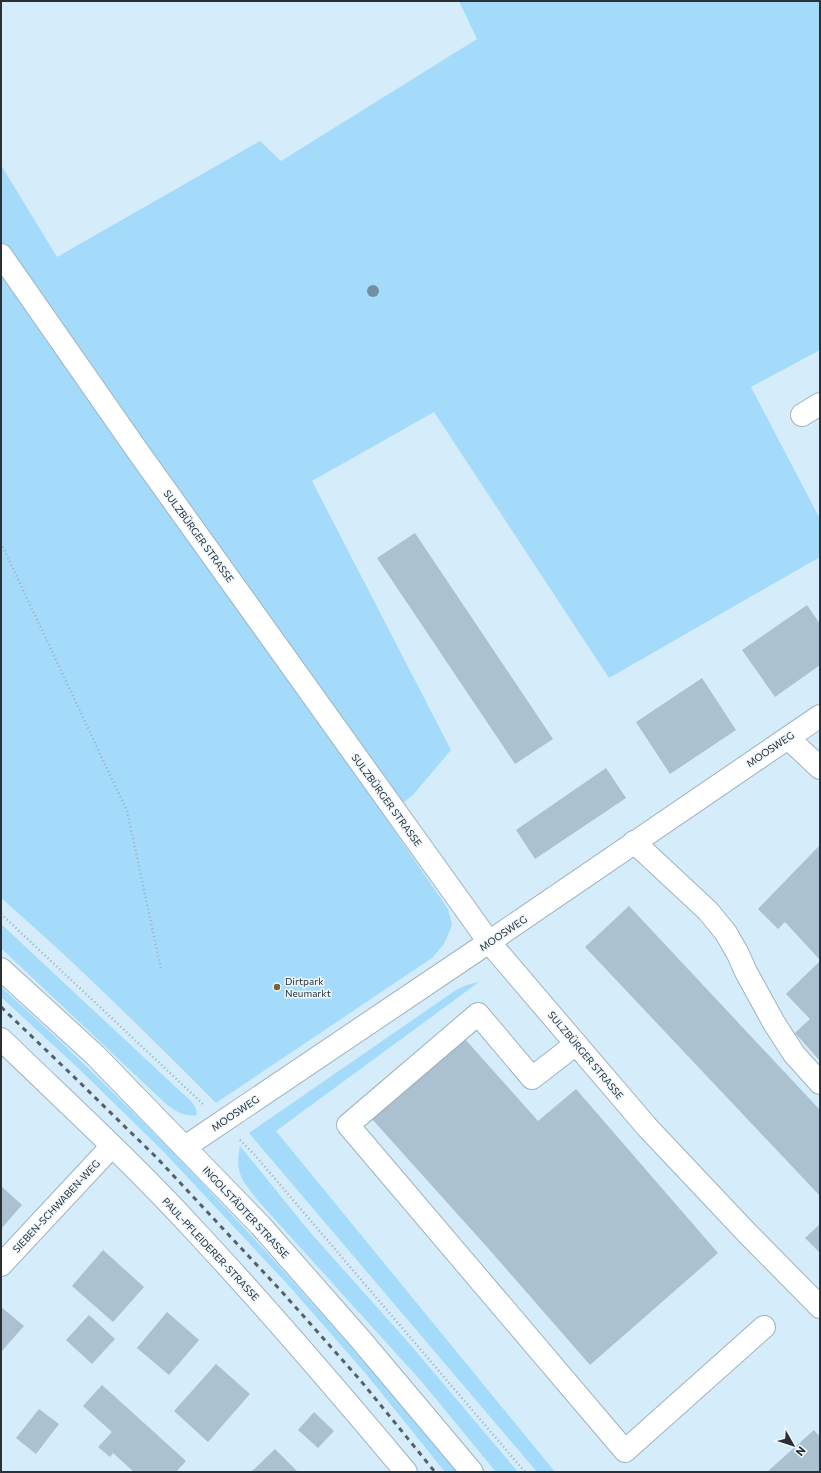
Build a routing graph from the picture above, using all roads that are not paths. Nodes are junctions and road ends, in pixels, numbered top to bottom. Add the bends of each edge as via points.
1 (1, 255) edge
2 (820, 716) edge
3 (788, 738) junction
4 (820, 768) edge
5 (634, 842) junction
6 (489, 942) junction
7 (1, 969) edge
8 (1, 1039) edge
9 (576, 1044) junction
10 (820, 1083) edge
11 (112, 1146) junction
12 (185, 1147) junction
13 (1, 1265) edge
14 (820, 1307) edge
15 (764, 1327) dead end
16 (406, 1472) edge
17 (472, 1472) edge

1 - 6 street, SULZBÜRGER STRASSE via 139,453
2 - 3 street, MOOSWEG
3 - 4 street
3 - 5 street, MOOSWEG
5 - 6 street, MOOSWEG
5 - 10 street via 708,911 726,933 774,1023 794,1054
6 - 9 street, SULZBÜRGER STRASSE
6 - 12 street, MOOSWEG
7 - 12 street, INGOLSTÄDTER STRASSE via 95,1055
8 - 11 street, PAUL-PFLEIDERER-STRASSE
9 - 14 street, SULZBÜRGER STRASSE via 646,1126
9 - 15 street via 532,1078 478,1014 348,1125 625,1451
11 - 13 street, SIEBEN-SCHWABEN-WEG
11 - 16 street, PAUL-PFLEIDERER-STRASSE via 256,1296
12 - 17 street, INGOLSTÄDTER STRASSE via 270,1236

